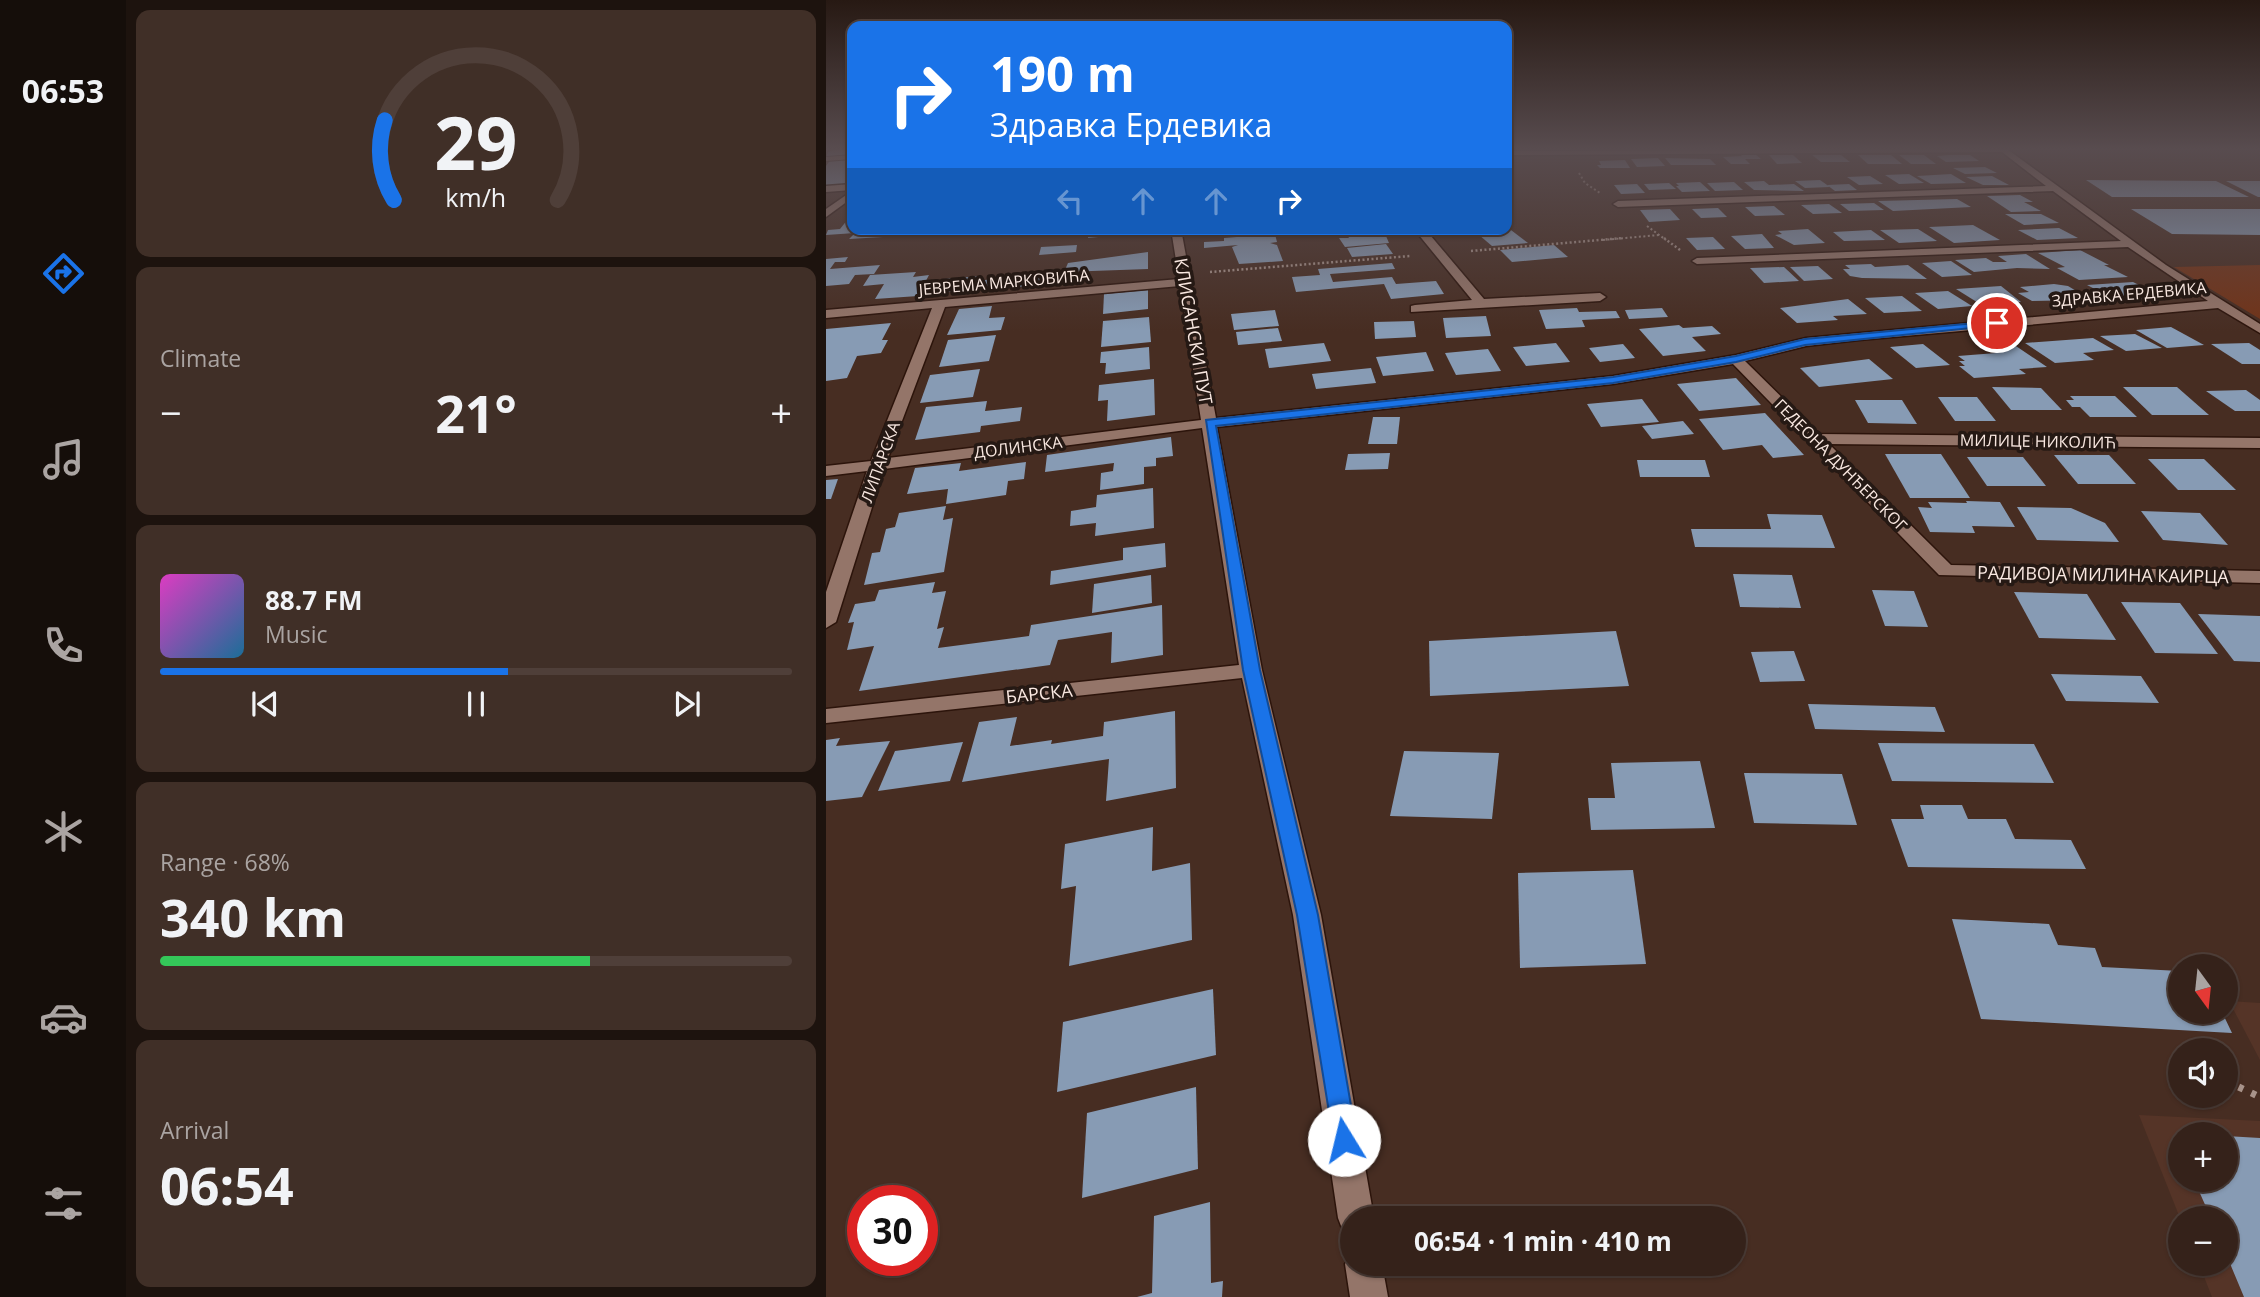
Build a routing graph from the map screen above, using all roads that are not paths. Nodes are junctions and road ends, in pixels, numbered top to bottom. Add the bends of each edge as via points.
1 (2084, 210) edge
2 (1177, 235) edge
3 (1424, 235) edge
4 (2130, 244) junction
5 (1697, 261) dead end
6 (1184, 282) junction
7 (1600, 297) dead end
8 (1481, 303) junction
9 (940, 304) junction
10 (2219, 304) junction
11 (1415, 309) dead end
12 (826, 314) edge
13 (2260, 328) edge
14 (1736, 359) junction
15 (1210, 423) junction
16 (1815, 439) junction
17 (2260, 443) edge
18 (877, 465) junction
19 (826, 471) edge
20 (1946, 571) joint
21 (2260, 577) edge
22 (826, 622) edge
23 (1251, 670) junction
24 (826, 716) edge
25 (1354, 1206) edge
26 (1366, 1276) edge
27 (1369, 1297) edge

1 - 4 street
2 - 6 street, КЛИСАНСКИ ПУТ
3 - 8 street
4 - 5 street
4 - 10 street
6 - 9 street, ЈЕВРЕМА МАРКОВИЋА
6 - 15 street, КЛИСАНСКИ ПУТ
7 - 8 street
8 - 11 street
9 - 12 street, ЈЕВРЕМА МАРКОВИЋА
9 - 18 street, ЛИПАРСКА
10 - 13 street
10 - 14 street, ЗДРАВКА ЕРДЕВИКА via 1805,342
14 - 15 street, ЗДРАВКА ЕРДЕВИКА via 1613,380
14 - 16 street, ГЕДЕОНА ДУНЂЕРСКОГ
15 - 18 street, ДОЛИНСКА
15 - 23 street, КЛИСАНСКИ ПУТ
16 - 17 street, МИЛИЦЕ НИКОЛИЋ
16 - 20 street, ГЕДЕОНА ДУНЂЕРСКОГ
18 - 19 street, ДОЛИНСКА
18 - 22 street, ЛИПАРСКА
20 - 21 street, РАДИВОЈА МИЛИНА КАИРЦА
23 - 24 street, БАРСКА
23 - 25 street, КЛИСАНСКИ ПУТ via 1307,915
26 - 27 street

